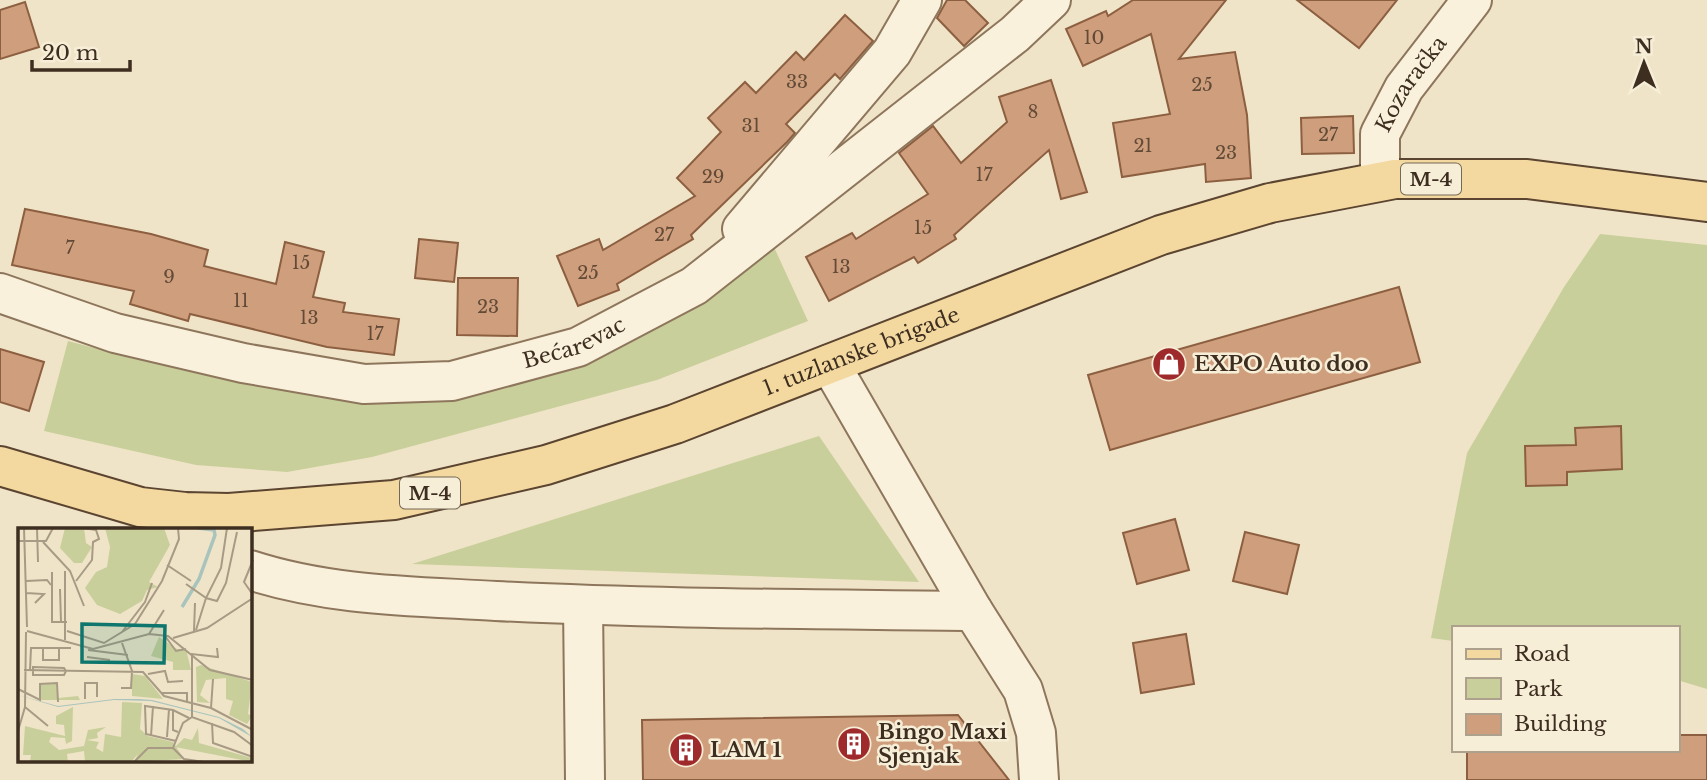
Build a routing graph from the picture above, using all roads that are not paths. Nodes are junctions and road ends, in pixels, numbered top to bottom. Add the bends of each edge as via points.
1 (922, 0) edge
2 (1051, 0) edge
3 (1472, 0) edge
4 (1380, 180) junction
5 (1707, 202) edge
6 (694, 286) junction
7 (0, 293) edge
8 (830, 363) junction
9 (5, 466) edge
10 (148, 528) edge
11 (252, 571) edge
12 (583, 606) junction
13 (972, 611) junction
14 (585, 780) edge
15 (1039, 780) edge

1 - 6 street via 892,52
2 - 6 street, Bećarevac via 1015,34
3 - 4 street, Kozaračka via 1404,88 1380,134
4 - 5 main road, 1. tuzlanske brigade / M-4 via 1527,179
4 - 8 main road, 1. tuzlanske brigade / M-4 via 1270,203 1161,235
6 - 7 street, Bećarevac via 578,347 452,382 364,384 243,363 115,333
8 - 9 main road, 1. tuzlanske brigade / M-4 via 675,424 559,461 394,500 229,513 185,512 140,507
8 - 13 street
9 - 10 street
11 - 12 street via 337,592
12 - 13 street
12 - 14 street
13 - 15 street via 1023,690 1036,733

